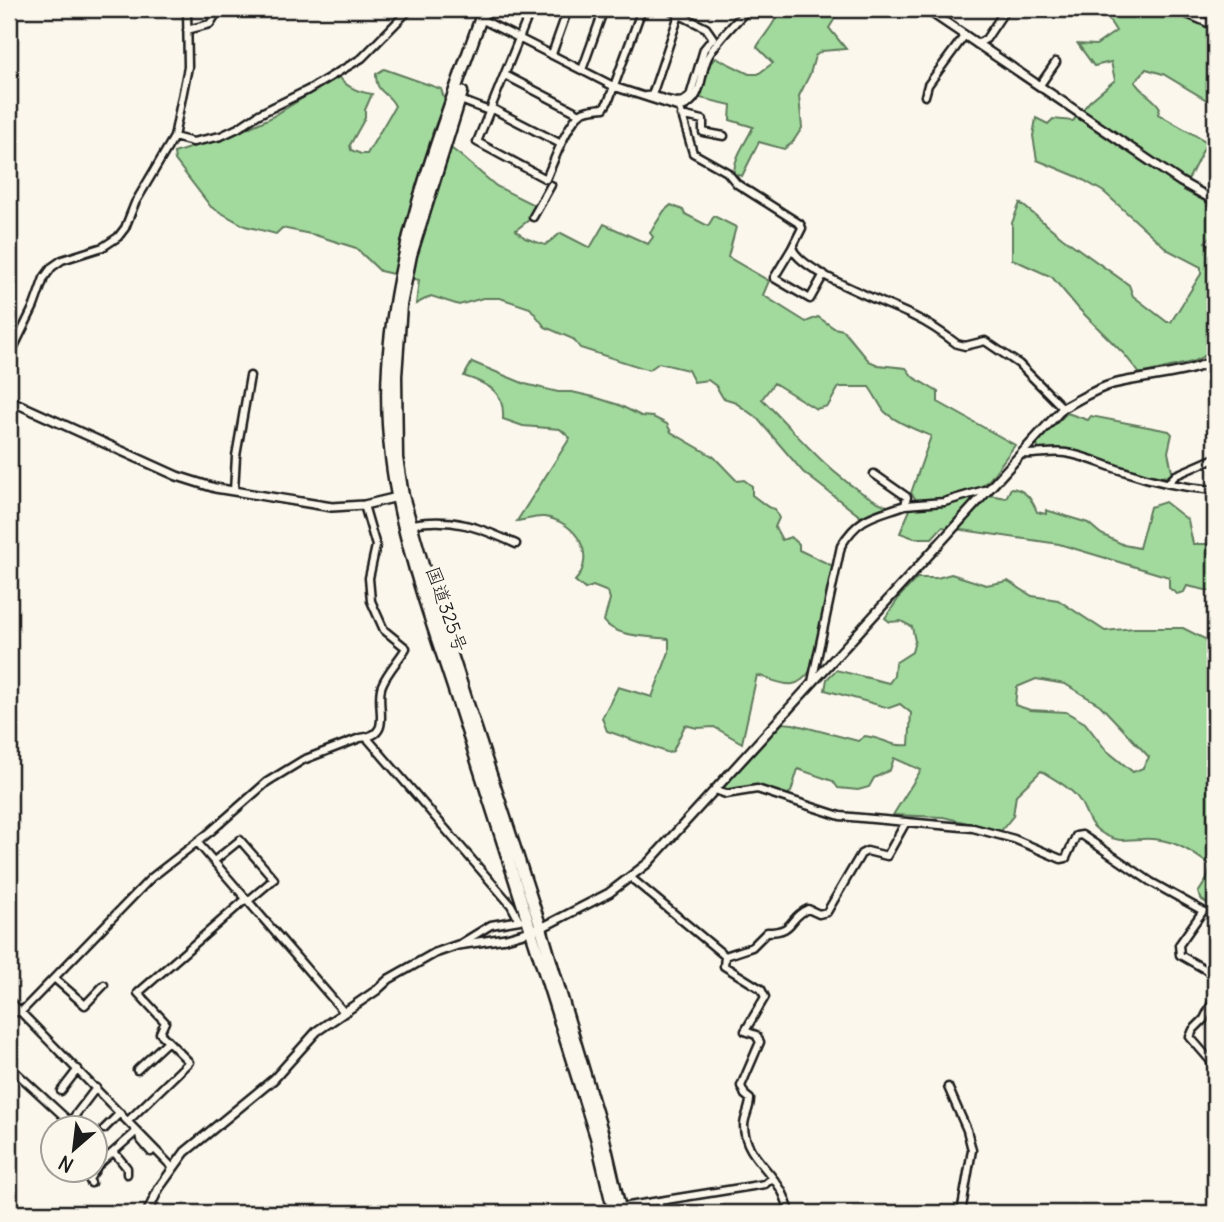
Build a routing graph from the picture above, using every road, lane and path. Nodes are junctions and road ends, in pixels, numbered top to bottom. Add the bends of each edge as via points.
1 (187, 9) edge
2 (219, 9) edge
3 (410, 9) edge
4 (491, 9) edge
5 (531, 9) edge
6 (568, 9) edge
7 (604, 9) edge
8 (642, 9) edge
9 (668, 9) edge
10 (748, 9) edge
11 (926, 9) edge
12 (1006, 9) edge
13 (1175, 9) edge
14 (680, 11) edge
15 (484, 16) edge
16 (1215, 26) edge
17 (187, 30) junction
18 (965, 36) junction
19 (521, 38) junction
20 (978, 44) junction
21 (552, 54) junction
22 (1056, 62) dead end
23 (582, 70) junction
24 (505, 75) junction
25 (1040, 85) junction
26 (615, 87) junction
27 (652, 95) junction
28 (641, 96) junction
29 (925, 96) dead end
30 (457, 98) junction
31 (490, 109) junction
32 (681, 112) junction
33 (580, 114) junction
34 (724, 136) dead end
35 (174, 137) junction
36 (561, 144) junction
37 (548, 182) junction
38 (557, 190) dead end
39 (1215, 201) edge
40 (533, 217) dead end
41 (792, 247) junction
42 (824, 274) junction
43 (9, 357) edge
44 (1215, 360) edge
45 (1206, 365) junction
46 (250, 376) dead end
47 (1215, 378) edge
48 (9, 400) edge
49 (1063, 408) junction
50 (1022, 454) junction
51 (1215, 458) edge
52 (874, 474) dead end
53 (1168, 482) junction
54 (992, 487) junction
55 (1215, 489) edge
56 (234, 491) junction
57 (399, 497) junction
58 (364, 505) junction
59 (905, 505) junction
60 (412, 524) junction
61 (516, 544) dead end
62 (812, 682) junction
63 (367, 738) junction
64 (715, 790) junction
65 (906, 822) junction
66 (197, 842) junction
67 (214, 861) junction
68 (630, 877) junction
69 (247, 900) junction
70 (530, 927) junction
71 (458, 946) junction
72 (724, 956) junction
73 (1215, 975) edge
74 (54, 978) junction
75 (104, 985) dead end
76 (1215, 996) edge
77 (9, 1000) edge
78 (343, 1011) junction
79 (9, 1012) edge
80 (20, 1012) junction
81 (167, 1041) junction
82 (9, 1066) edge
83 (1215, 1066) edge
84 (78, 1069) junction
85 (137, 1070) dead end
86 (948, 1087) dead end
87 (96, 1088) junction
88 (61, 1091) dead end
89 (120, 1112) junction
90 (60, 1114) edge
91 (76, 1114) edge
92 (128, 1121) junction
93 (108, 1125) edge
94 (138, 1132) junction
95 (114, 1152) junction
96 (150, 1152) dead end
97 (108, 1157) edge
98 (172, 1167) junction
99 (127, 1174) dead end
100 (772, 1178) junction
101 (617, 1211) edge
102 (147, 1213) edge
103 (585, 1213) edge
104 (790, 1213) edge
105 (961, 1213) edge

1 - 17 street
2 - 17 street via 210,24
3 - 35 street via 362,58 239,128 193,142
4 - 15 highway, 国道325号
5 - 19 street
6 - 21 street
7 - 23 street
8 - 26 street
9 - 14 street
10 - 32 street via 708,56 697,97
11 - 18 street
12 - 20 street
13 - 16 street
14 - 27 street
14 - 27 street via 713,38 704,49 685,101
15 - 19 street
15 - 30 highway, 国道325号
17 - 35 street via 188,67
18 - 20 street
18 - 29 street via 928,85
19 - 21 street
19 - 24 street
20 - 25 street
21 - 23 street
22 - 25 street
23 - 26 street
24 - 31 street
24 - 33 street
25 - 39 street
26 - 28 street
26 - 33 street via 604,108
27 - 28 street
28 - 32 street
30 - 31 street
30 - 57 highway, 国道325号 via 425,179 396,289 387,369 388,450
31 - 36 street
31 - 37 street via 479,145
32 - 34 street via 703,120 703,132
32 - 41 street via 693,153 800,224
33 - 36 street
35 - 43 street via 118,237 52,267
36 - 37 street
37 - 38 street
37 - 40 street
41 - 42 street via 799,259
41 - 42 street via 774,278 810,299
42 - 49 street via 916,317 957,344 985,341 1019,364
44 - 45 street
45 - 47 street
45 - 49 street via 1114,384
46 - 56 street
48 - 56 street via 177,476
49 - 50 street
50 - 53 street via 1062,452
50 - 54 street
51 - 53 street
52 - 59 street via 907,497
53 - 55 street
54 - 59 street via 944,502
54 - 62 street
56 - 58 street via 320,506
57 - 58 street
57 - 60 highway, 国道325号
57 - 70 highway, 国道325号 via 408,552
58 - 63 street via 376,546 369,578 371,601 384,630 406,648 382,684 382,719
59 - 62 street via 859,522 841,546
60 - 61 street via 434,520 477,526
60 - 70 highway, 国道325号
62 - 64 street
63 - 66 street via 284,770
63 - 70 street
64 - 65 street via 726,794 757,789 840,816
64 - 68 street
65 - 72 street via 887,856 861,854 827,912 800,912 782,932 767,932 752,947
65 - 73 street via 974,828 1061,859 1066,858 1076,836 1082,835 1203,911 1179,945 1180,955
66 - 67 street
66 - 74 street via 151,878
67 - 69 street
67 - 69 street via 240,840 274,879
68 - 70 street via 609,893
68 - 72 street
69 - 78 street
69 - 81 street via 138,993 165,1022 160,1033
70 - 71 street
70 - 71 street via 491,925
70 - 101 highway, 国道325号
71 - 78 street via 420,961
72 - 100 street via 723,966 761,989 765,997 745,1031 760,1042 741,1086 750,1099 746,1136 759,1164
74 - 75 street via 85,1005
74 - 80 street
76 - 83 street via 1190,1037
77 - 80 street
78 - 98 street via 317,1031 274,1079
79 - 80 street
80 - 84 street
81 - 85 street
81 - 92 street via 189,1062
82 - 90 street
84 - 87 street
84 - 88 street
86 - 105 street via 972,1150
87 - 89 street
87 - 91 street
89 - 92 street
89 - 93 street
92 - 94 street
94 - 95 street
94 - 96 street
94 - 98 street
95 - 97 street
95 - 99 street
98 - 102 street
100 - 101 street via 765,1184
100 - 104 street
101 - 103 street

